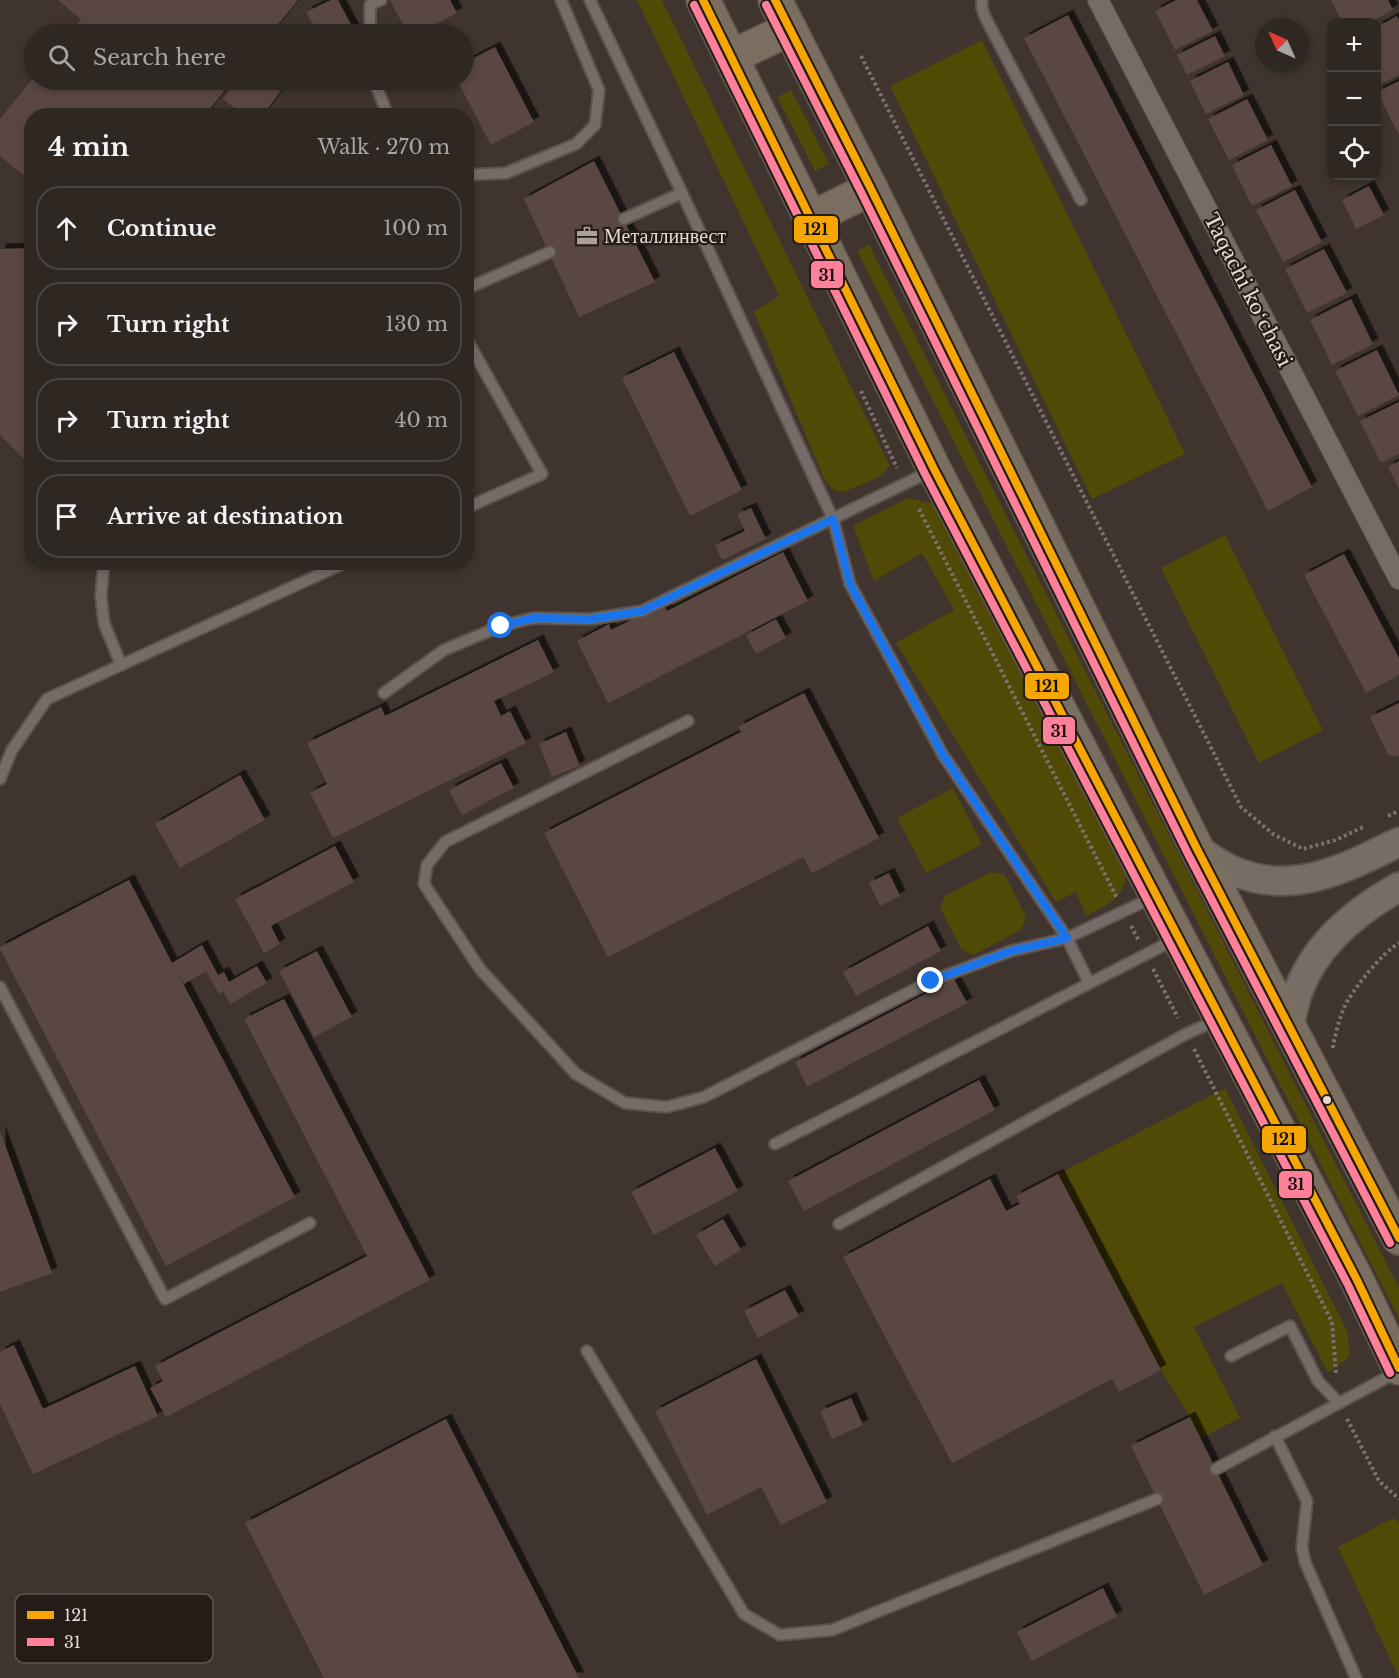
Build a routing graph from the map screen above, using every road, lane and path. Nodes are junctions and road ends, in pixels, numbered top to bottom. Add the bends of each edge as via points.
1 (381, 0) edge
2 (561, 0) edge
3 (590, 0) edge
4 (703, 0) edge
5 (775, 0) edge
6 (982, 0) edge
7 (1098, 0) edge
8 (370, 24) edge
9 (790, 29) junction
10 (861, 56) dead end
11 (731, 57) junction
12 (378, 90) edge
13 (385, 108) edge
14 (474, 175) edge
15 (871, 189) junction
16 (682, 193) junction
17 (1081, 200) dead end
18 (811, 218) junction
19 (624, 219) dead end
20 (550, 252) dead end
21 (474, 285) edge
22 (474, 352) edge
23 (934, 469) junction
24 (474, 504) edge
25 (833, 519) junction
26 (103, 570) edge
27 (329, 570) edge
28 (1399, 579) edge
29 (121, 664) junction
30 (384, 693) dead end
31 (688, 721) dead end
32 (0, 779) edge
33 (1399, 811) edge
34 (1378, 820) dead end
35 (1368, 825) dead end
36 (1399, 842) edge
37 (1197, 849) junction
38 (1399, 887) edge
39 (1156, 896) junction
40 (1067, 938) junction
41 (1178, 938) junction
42 (1399, 943) edge
43 (1089, 983) junction
44 (0, 987) edge
45 (1220, 1019) junction
46 (1290, 1028) junction
47 (1334, 1056) dead end
48 (775, 1144) dead end
49 (310, 1222) dead end
50 (839, 1224) dead end
51 (1285, 1229) dead end
52 (1399, 1238) edge
53 (587, 1351) dead end
54 (1231, 1356) dead end
55 (1399, 1369) edge
56 (1338, 1402) junction
57 (1275, 1436) junction
58 (1216, 1469) dead end
59 (1157, 1499) dead end
60 (1399, 1499) edge
61 (1356, 1678) edge

1 - 8 lane via 370,5
2 - 14 lane via 599,90 595,125 576,144 506,173
3 - 16 lane
4 - 11 highway
5 - 9 highway
6 - 17 lane via 985,17
7 - 28 street, Taqachi koʻchasi
9 - 11 highway
9 - 15 highway
10 - 35 path via 1241,807 1273,834 1303,849
11 - 18 highway
12 - 13 lane
15 - 18 highway
15 - 37 highway
16 - 19 lane
16 - 25 lane
18 - 23 highway
20 - 21 lane
22 - 24 lane via 542,474
23 - 25 lane
23 - 39 highway
25 - 30 lane via 642,611 591,619 533,618 472,637 444,650
25 - 40 lane via 850,584 943,755
26 - 29 lane via 100,595 104,623
27 - 29 lane
29 - 32 lane via 47,699 12,750
31 - 40 lane via 445,842 427,866 424,884 480,969 576,1074 625,1103 667,1107 704,1097 931,981 1011,951
33 - 34 path
36 - 37 main road via 1346,868 1321,876 1280,881 1241,874
37 - 46 highway
38 - 46 main road via 1360,913 1324,946 1298,992
39 - 40 lane
39 - 41 highway
40 - 43 lane
41 - 43 lane
41 - 45 highway
42 - 47 path via 1366,975 1344,1007 1332,1045
43 - 48 lane
44 - 49 lane via 165,1299
45 - 50 lane
45 - 55 highway via 1357,1280
46 - 52 highway
51 - 56 path via 1332,1322
53 - 59 lane via 744,1614 780,1635 832,1630
54 - 56 lane via 1290,1326 1318,1381
55 - 56 lane
56 - 57 lane
56 - 60 path via 1379,1481
57 - 58 lane
57 - 61 lane via 1307,1501 1302,1547 1305,1562

